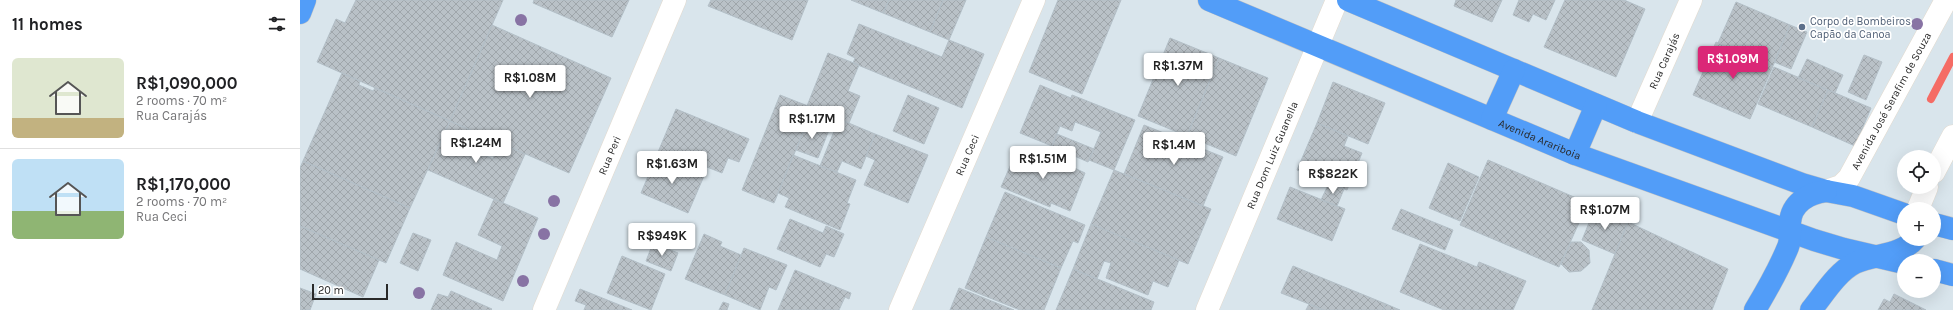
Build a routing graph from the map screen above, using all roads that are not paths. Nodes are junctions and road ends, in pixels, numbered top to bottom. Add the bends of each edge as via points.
1 (305, 0) edge
2 (675, 0) edge
3 (1034, 0) edge
4 (1209, 0) edge
5 (1337, 0) edge
6 (1348, 0) edge
7 (1691, 0) edge
8 (1946, 0) edge
9 (1250, 8) edge
10 (300, 13) edge
11 (1319, 46) junction
12 (1514, 70) junction
13 (1596, 105) junction
14 (1492, 119) junction
15 (1637, 122) junction
16 (1953, 136) edge
17 (1575, 154) junction
18 (1941, 159) edge
19 (1826, 191) junction
20 (1897, 212) edge
21 (1941, 226) edge
22 (1953, 229) edge
23 (1790, 230) junction
24 (1905, 246) edge
25 (1878, 256) junction
26 (1897, 261) edge
27 (1941, 272) edge
28 (1953, 275) edge
29 (544, 310) edge
30 (900, 310) edge
31 (1207, 310) edge
32 (1755, 310) edge
33 (1811, 310) edge

1 - 10 main road
2 - 29 street, Rua Peri
3 - 30 street, Rua Ceci
4 - 9 main road, Avenida Arariboia
5 - 11 street, Rua Dom Luiz Guanella
6 - 12 main road
7 - 15 street, Rua Carajás
8 - 19 street, Avenida José Serafim de Souza via 1849,178 1841,186
9 - 11 main road, Avenida Arariboia
11 - 14 main road, Avenida Arariboia
11 - 31 street, Rua Dom Luiz Guanella
12 - 13 main road
12 - 14 main road
13 - 15 main road
13 - 17 main road
14 - 17 main road, Avenida Arariboia
15 - 19 main road
16 - 18 street
17 - 23 main road, Avenida Arariboia
19 - 20 main road via 1853,196
19 - 23 main road via 1816,192 1799,203 1793,211
21 - 22 main road
23 - 25 main road, Avenida Arariboia via 1844,250
23 - 32 main road via 1789,246
24 - 25 main road
25 - 26 main road, Avenida Arariboia
25 - 33 main road via 1856,262 1846,269
27 - 28 main road

